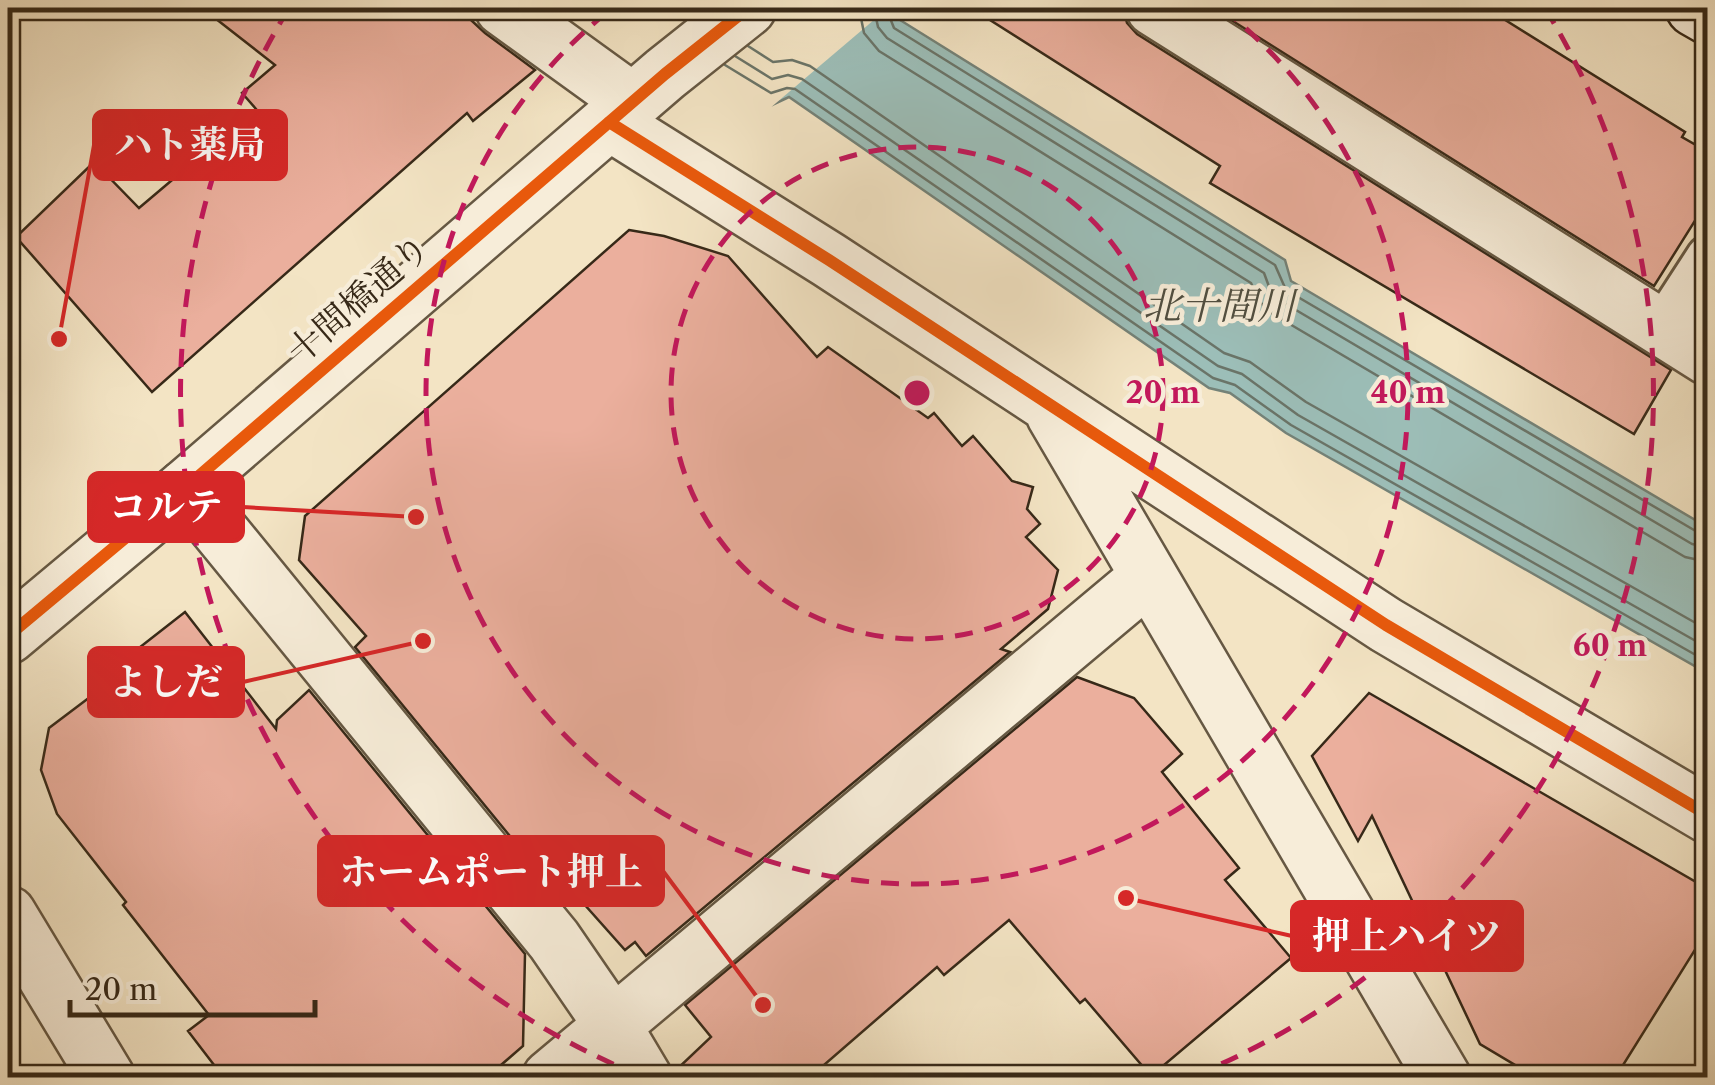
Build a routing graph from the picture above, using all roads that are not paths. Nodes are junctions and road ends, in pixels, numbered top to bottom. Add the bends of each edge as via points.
1 (503, 8) edge
2 (748, 8) edge
3 (1154, 8) edge
4 (1694, 8) edge
5 (1708, 16) edge
6 (636, 100) junction
7 (1708, 256) edge
8 (1662, 328) junction
9 (1708, 357) edge
10 (1050, 407) junction
11 (185, 488) junction
12 (1148, 577) junction
13 (8, 636) edge
14 (1708, 815) edge
15 (8, 914) edge
16 (614, 1026) junction
17 (107, 1078) edge
18 (550, 1078) edge
19 (644, 1078) edge
20 (1443, 1078) edge

1 - 6 street
2 - 6 street, 十間橋通り
3 - 8 street
4 - 5 street
6 - 10 street via 829,260
6 - 11 street, 十間橋通り
7 - 8 lane
8 - 9 street
10 - 12 street
10 - 14 street via 1386,626
11 - 13 street, 十間橋通り
11 - 16 street via 554,940
12 - 16 street
12 - 20 street
15 - 17 street
16 - 18 street
16 - 19 street

